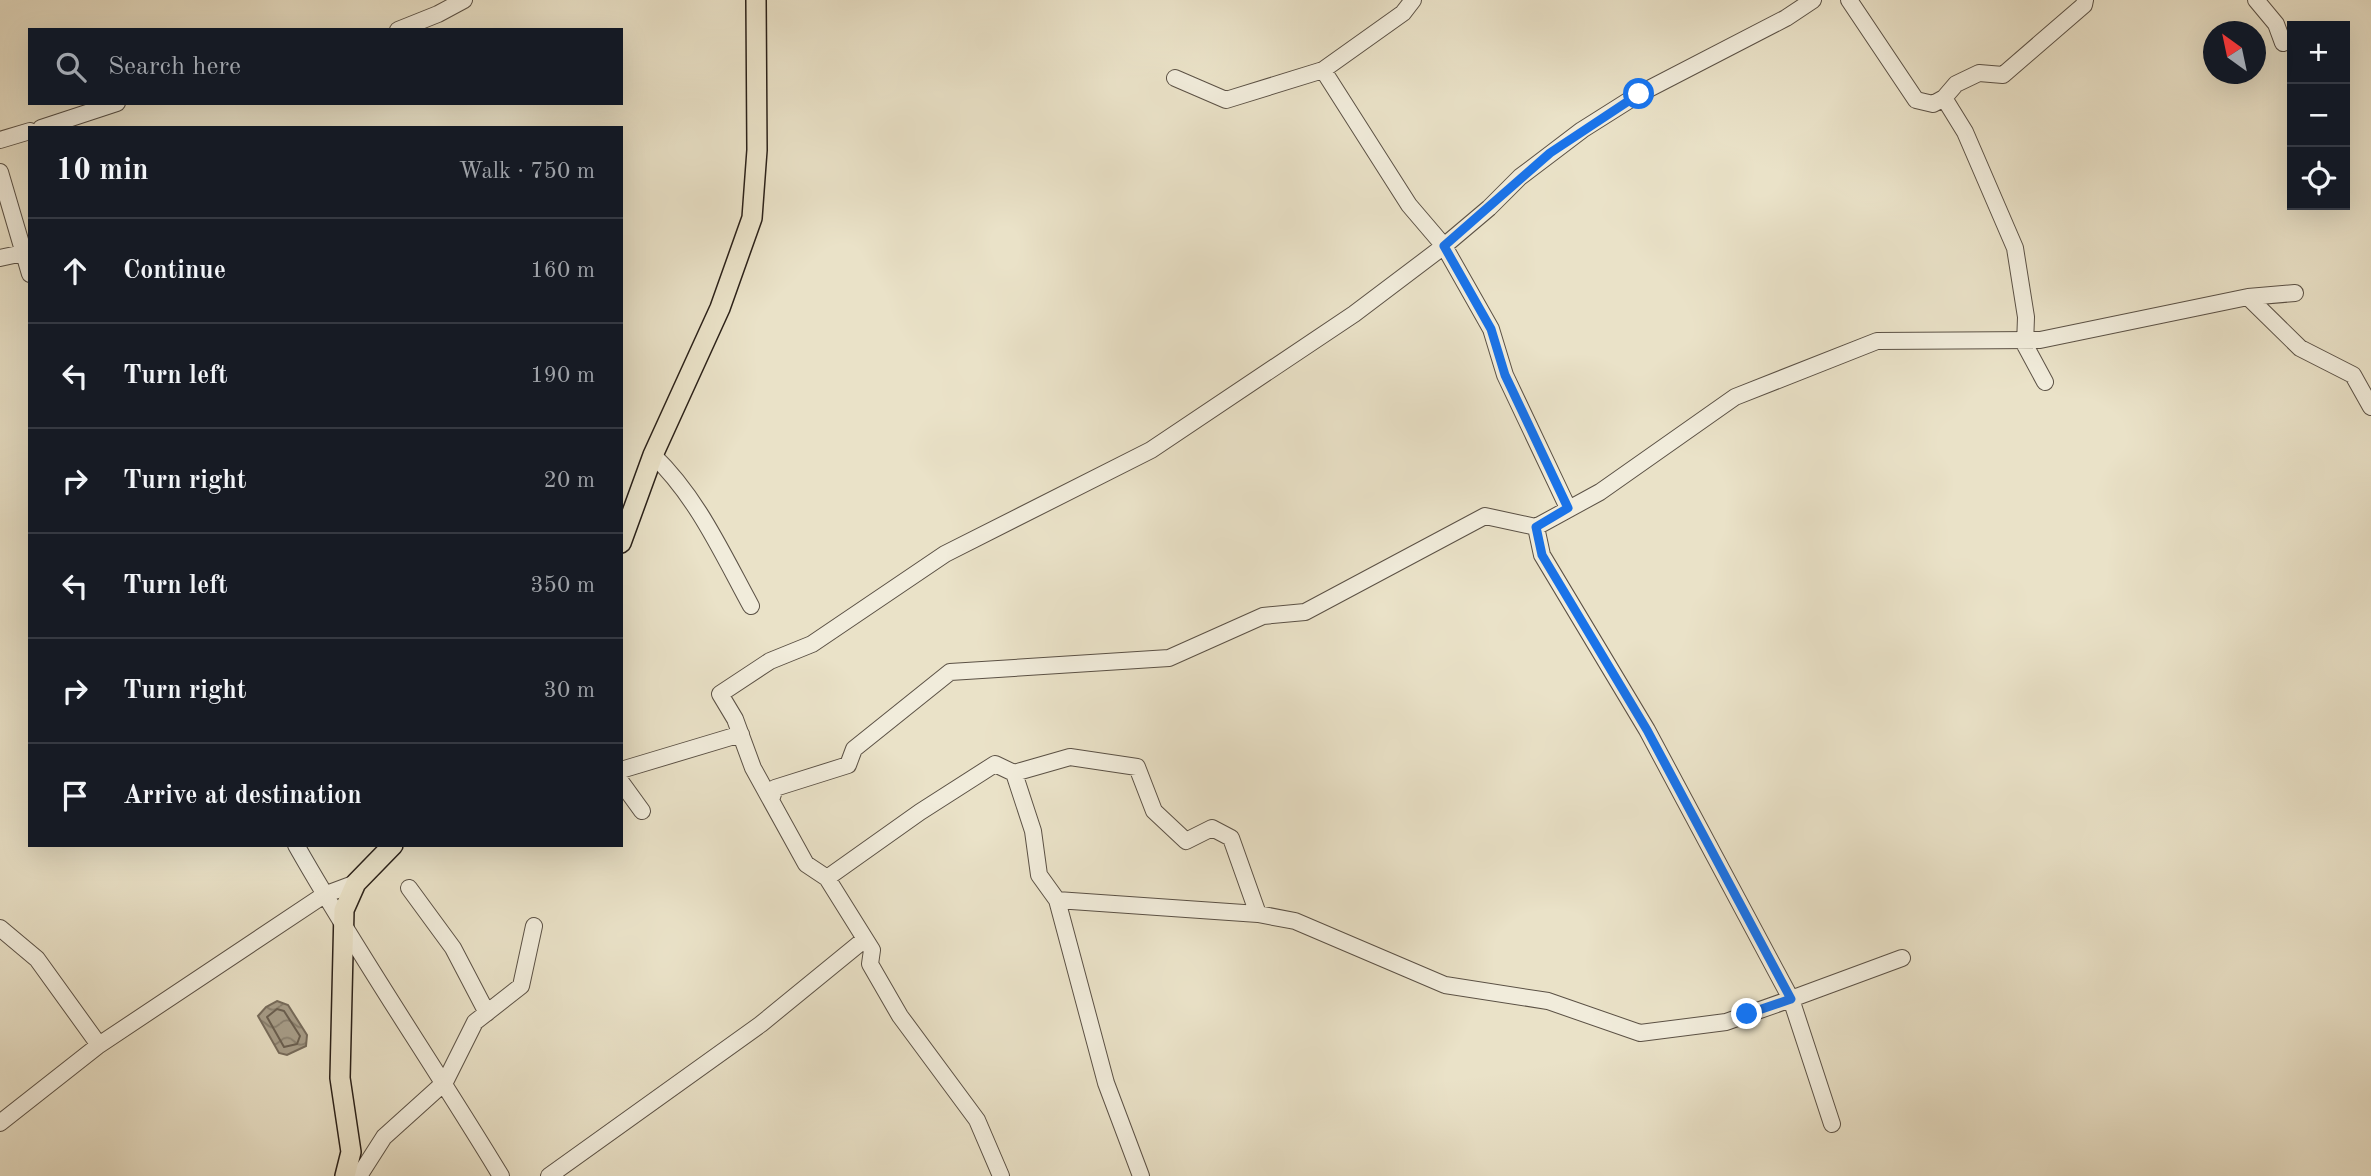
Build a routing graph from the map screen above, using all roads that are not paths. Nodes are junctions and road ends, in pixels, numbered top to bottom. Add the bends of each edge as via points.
1 (464, 0) edge
2 (756, 0) edge
3 (1413, 0) edge
4 (1813, 0) edge
5 (1849, 0) edge
6 (2085, 0) edge
7 (2256, 0) edge
8 (402, 28) edge
9 (2283, 43) dead end
10 (1323, 70) junction
11 (1175, 78) dead end
12 (1944, 98) junction
13 (111, 105) edge
14 (47, 126) edge
15 (28, 132) edge
16 (0, 140) edge
17 (0, 172) edge
18 (1444, 246) junction
19 (23, 253) junction
20 (0, 258) edge
21 (28, 268) edge
22 (2295, 293) dead end
23 (2248, 297) junction
24 (2027, 340) junction
25 (2045, 382) dead end
26 (2371, 407) edge
27 (653, 455) junction
28 (1568, 508) junction
29 (1536, 527) junction
30 (623, 538) edge
31 (751, 606) dead end
32 (741, 734) junction
33 (623, 769) edge
34 (1014, 773) junction
35 (623, 785) edge
36 (771, 800) junction
37 (642, 811) dead end
38 (297, 847) edge
39 (391, 847) edge
40 (827, 878) junction
41 (356, 883) junction
42 (409, 888) dead end
43 (324, 895) junction
44 (1057, 900) junction
45 (1258, 914) junction
46 (534, 926) dead end
47 (343, 927) junction
48 (0, 928) edge
49 (865, 939) junction
50 (1902, 958) dead end
51 (1791, 999) junction
52 (487, 1013) junction
53 (99, 1045) junction
54 (445, 1082) junction
55 (0, 1123) edge
56 (1832, 1124) dead end
57 (345, 1176) edge
58 (359, 1176) edge
59 (501, 1176) edge
60 (549, 1176) edge
61 (1001, 1176) edge
62 (1141, 1176) edge

1 - 8 street
2 - 27 main road via 757,150 752,218 719,308
3 - 10 street
4 - 18 street via 1582,130 1520,177
5 - 12 street via 1916,100 1933,104
6 - 12 street via 2003,75 1979,73 1956,84
7 - 9 street via 2276,24
10 - 11 street via 1226,100
10 - 18 street via 1409,205
12 - 24 street via 1965,132 2014,248
13 - 14 street
15 - 16 street
17 - 19 street
18 - 28 street via 1491,329 1505,375
18 - 32 street via 1354,314 1152,450 945,554 812,644 769,661 720,694
19 - 20 street
19 - 21 street
22 - 23 street
23 - 24 street
23 - 26 street via 2300,348 2353,375
24 - 25 street via 2025,345
24 - 28 street via 1877,341 1735,397 1600,492
27 - 30 main road
27 - 31 street via 673,474 706,522
28 - 29 street
29 - 36 street via 1485,516 1305,612 1263,615 1169,659 950,672 855,750 848,765 775,788
29 - 51 street via 1542,555 1647,730
32 - 33 street
32 - 36 street
34 - 40 street via 995,764
34 - 44 street via 1033,831 1039,875
34 - 45 street via 1070,757 1136,767 1154,811 1186,841 1212,828 1231,838
35 - 37 street
36 - 40 street via 806,864
38 - 43 street
39 - 41 main road
40 - 49 street
41 - 43 street
41 - 47 main road via 344,910
42 - 52 street via 453,948
43 - 47 street
43 - 53 street
44 - 45 street
44 - 62 street via 1106,1083
45 - 51 street via 1295,921 1446,985 1548,1001 1640,1033 1726,1022
46 - 52 street via 521,986
47 - 54 street
47 - 57 main road via 340,1078 351,1152
48 - 53 street via 37,959
49 - 60 street via 761,1024
49 - 61 street via 872,950 870,964 977,1120
50 - 51 street
51 - 56 street
52 - 54 street via 475,1022
53 - 55 street
54 - 58 street via 384,1137
54 - 59 street

